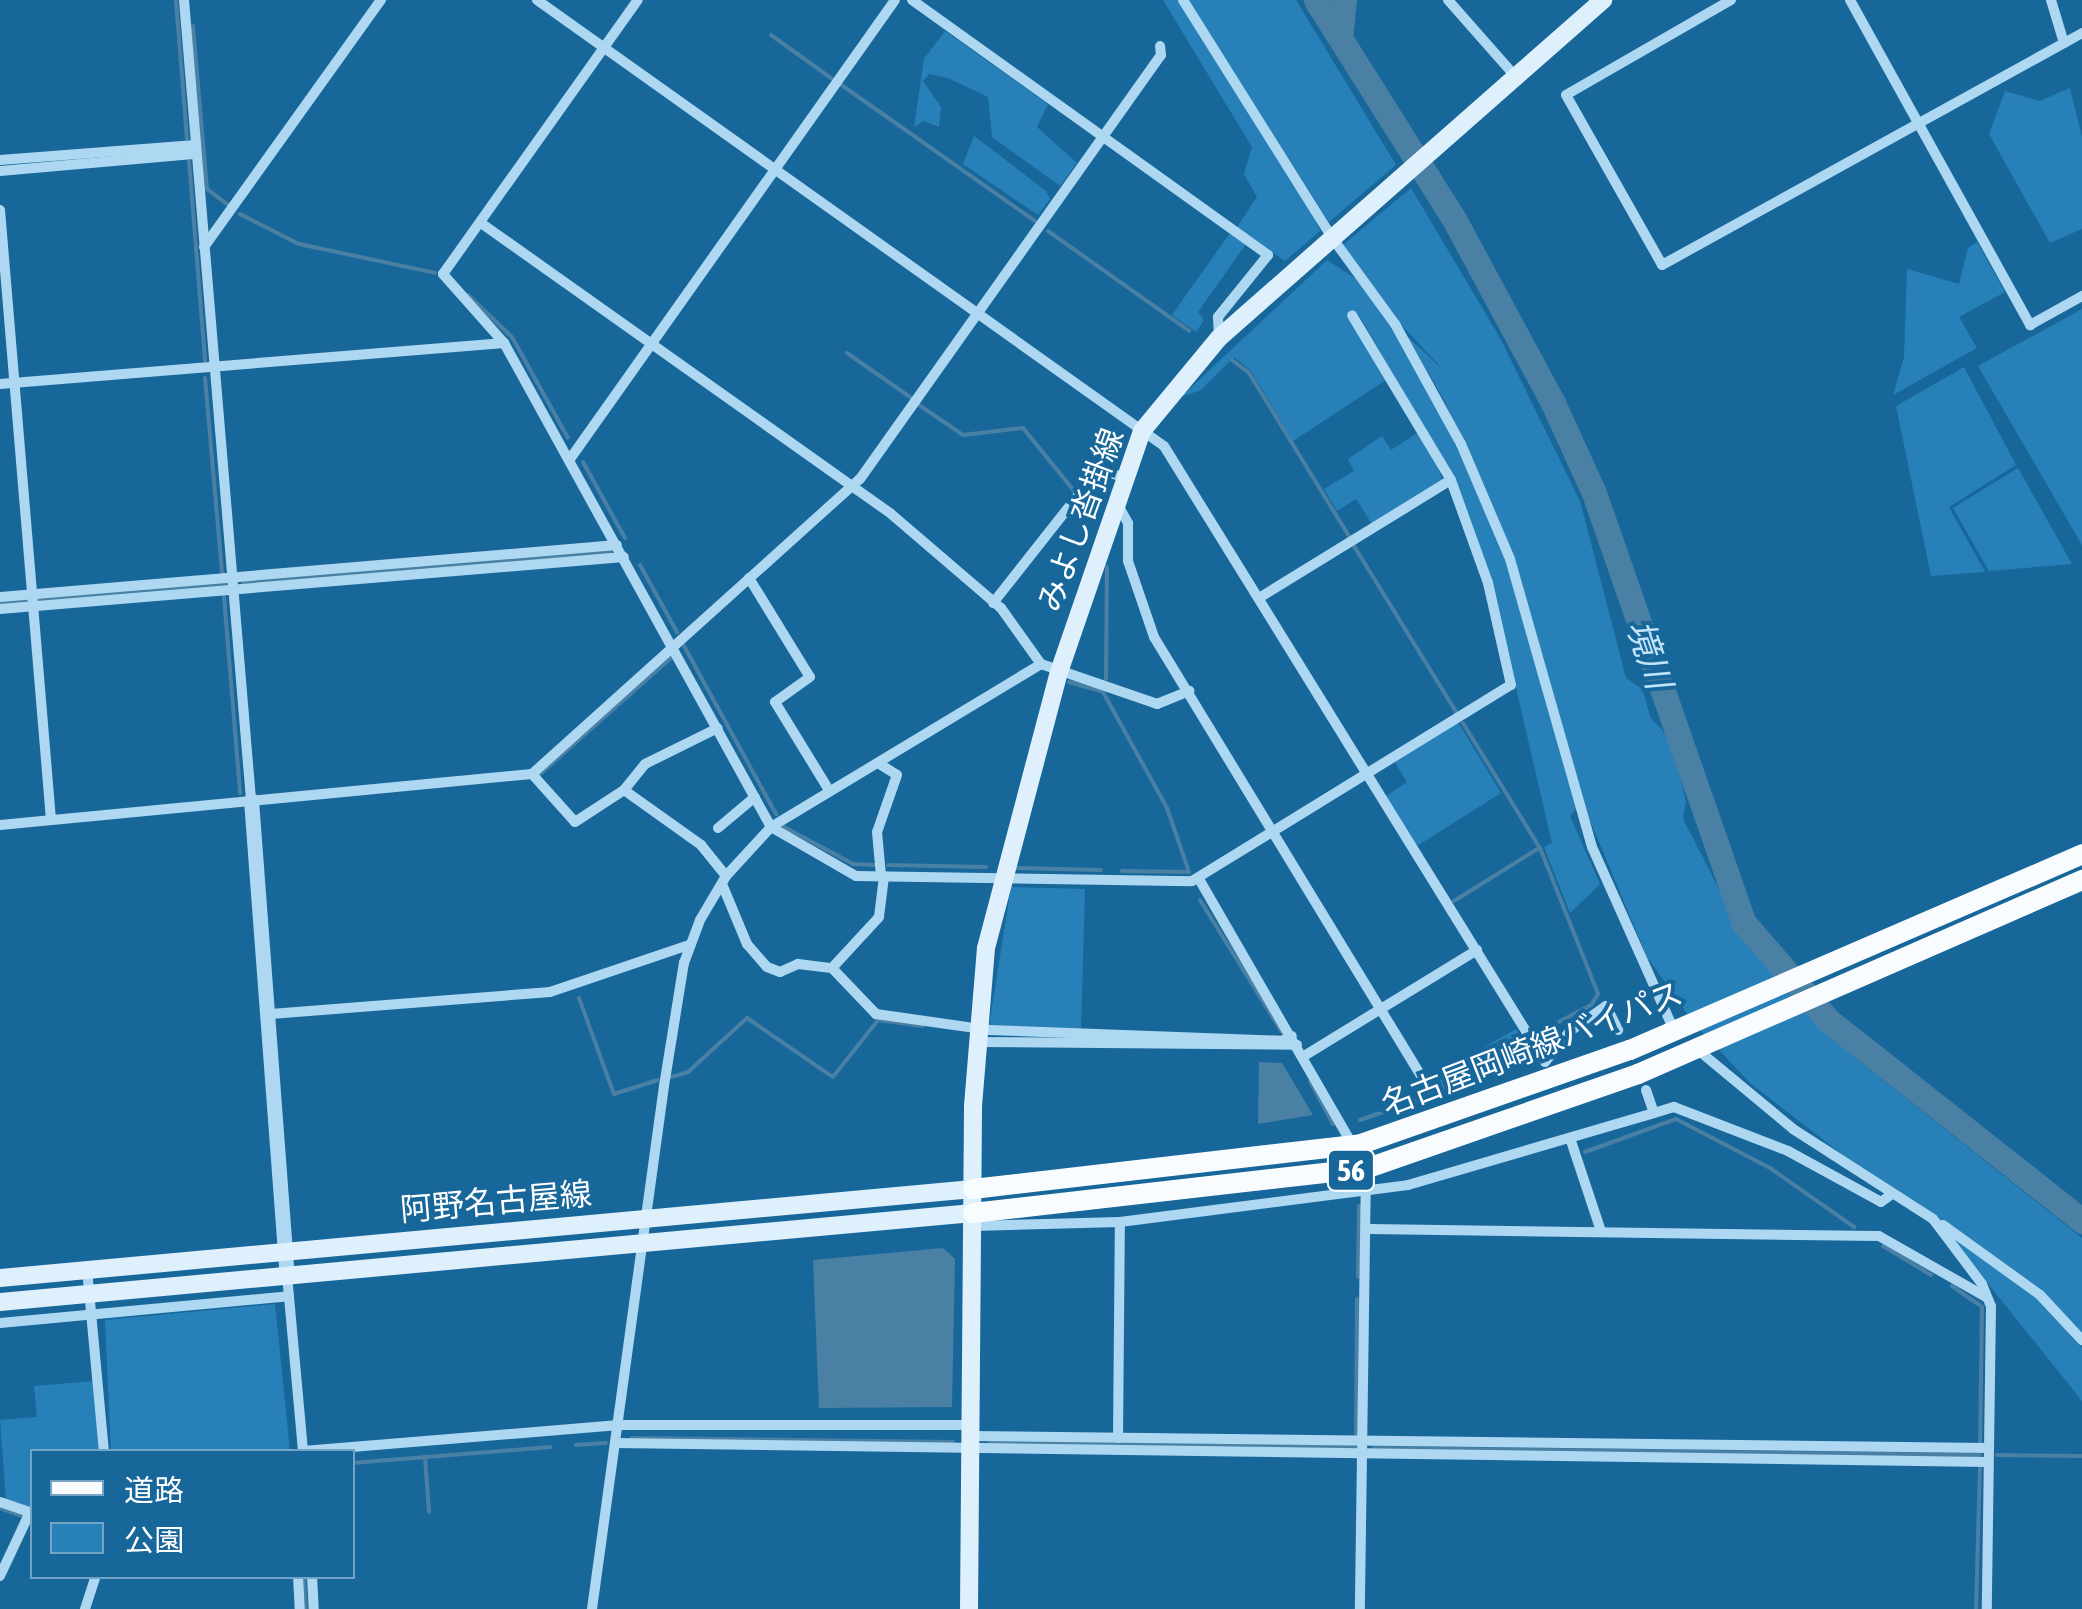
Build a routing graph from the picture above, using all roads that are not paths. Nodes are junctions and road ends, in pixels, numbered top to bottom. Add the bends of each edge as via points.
1 (184, 0) edge
2 (382, 0) edge
3 (537, 0) edge
4 (638, 0) edge
5 (895, 0) edge
6 (912, 0) edge
7 (1183, 0) edge
8 (1448, 0) edge
9 (1603, 0) edge
10 (1731, 0) edge
11 (1850, 0) edge
12 (2052, 0) edge
13 (2082, 33) edge
14 (2064, 43) junction
15 (1160, 46) dead end
16 (604, 48) junction
17 (1511, 82) junction
18 (1920, 126) junction
19 (1102, 136) junction
20 (196, 149) junction
21 (0, 160) edge
22 (776, 168) junction
23 (0, 172) edge
24 (0, 210) edge
25 (480, 223) junction
26 (1332, 238) junction
27 (203, 248) junction
28 (2082, 296) edge
29 (978, 312) junction
30 (1352, 315) dead end
31 (1218, 338) junction
32 (504, 343) junction
33 (650, 346) junction
34 (212, 368) junction
35 (14, 383) junction
36 (0, 384) edge
37 (1142, 431) junction
38 (570, 459) junction
39 (1124, 477) junction
40 (1451, 480) junction
41 (850, 487) junction
42 (1115, 501) junction
43 (617, 545) junction
44 (624, 557) junction
45 (750, 578) junction
46 (232, 584) junction
47 (31, 594) junction
48 (0, 597) edge
49 (1259, 598) junction
50 (993, 603) junction
51 (32, 607) junction
52 (0, 610) edge
53 (672, 646) junction
54 (1042, 664) junction
55 (1059, 672) junction
56 (1189, 691) junction
57 (718, 728) junction
58 (878, 763) junction
59 (532, 774) junction
60 (1368, 774) junction
61 (624, 790) junction
62 (829, 790) junction
63 (755, 797) junction
64 (252, 800) junction
65 (52, 820) junction
66 (0, 824) edge
67 (771, 827) junction
68 (718, 828) dead end
69 (1273, 831) junction
70 (2082, 854) edge
71 (883, 876) junction
72 (1199, 878) junction
73 (999, 879) junction
74 (724, 880) junction
75 (2082, 880) edge
76 (689, 946) junction
77 (1476, 950) junction
78 (832, 968) junction
79 (1382, 1009) junction
80 (271, 1014) junction
81 (1684, 1025) junction
82 (1618, 1030) dead end
83 (976, 1035) junction
84 (1294, 1040) junction
85 (1704, 1046) junction
86 (1304, 1056) junction
87 (1430, 1089) dead end
88 (1646, 1090) dead end
89 (1654, 1114) junction
90 (1570, 1138) junction
91 (1357, 1145) junction
92 (1366, 1168) junction
93 (973, 1188) junction
94 (1367, 1191) junction
95 (1892, 1194) junction
96 (1933, 1218) junction
97 (646, 1219) junction
98 (973, 1219) junction
99 (1120, 1222) junction
100 (1369, 1229) junction
101 (1601, 1232) junction
102 (643, 1244) junction
103 (286, 1251) junction
104 (87, 1269) junction
105 (287, 1275) junction
106 (0, 1278) edge
107 (89, 1294) junction
108 (289, 1296) junction
109 (1986, 1297) junction
110 (0, 1302) edge
111 (91, 1314) junction
112 (0, 1323) edge
113 (2082, 1340) edge
114 (619, 1424) junction
115 (971, 1436) junction
116 (1118, 1438) junction
117 (1364, 1440) junction
118 (615, 1444) junction
119 (1989, 1448) junction
120 (104, 1449) edge
121 (304, 1449) edge
122 (327, 1449) edge
123 (1364, 1453) junction
124 (1988, 1462) junction
125 (0, 1502) edge
126 (30, 1513) edge
127 (30, 1515) edge
128 (0, 1576) edge
129 (95, 1579) edge
130 (298, 1579) edge
131 (312, 1579) edge
132 (85, 1609) edge
133 (300, 1609) edge
134 (314, 1609) edge
135 (592, 1609) edge
136 (969, 1609) edge
137 (1360, 1609) edge
138 (1986, 1609) edge

1 - 20 street
2 - 27 street
3 - 16 street
4 - 16 street
5 - 22 street
6 - 19 street
7 - 26 street
8 - 17 street
9 - 17 main road, みよし沓掛線
10 - 18 street via 1566,95 1662,265
11 - 18 street
12 - 14 street
13 - 14 street
14 - 18 street
15 - 19 street via 1161,55
16 - 22 street
16 - 25 street
17 - 26 main road, みよし沓掛線
18 - 28 street via 2030,325
19 - 29 street
19 - 31 street via 1268,255 1218,316
20 - 21 street
20 - 23 street
20 - 27 street
22 - 29 street
22 - 33 street
24 - 35 street
25 - 32 street via 443,274
25 - 33 street
26 - 31 main road, みよし沓掛線
26 - 81 street via 1416,358 1500,534 1592,847
27 - 34 street
29 - 37 street
29 - 41 street
30 - 40 street
31 - 37 main road, みよし沓掛線
32 - 34 street
32 - 38 street
33 - 38 street
33 - 41 street
34 - 35 street
34 - 46 street
35 - 36 street
35 - 47 street
37 - 39 main road, みよし沓掛線
37 - 49 street via 1164,446
38 - 43 street
39 - 42 main road, みよし沓掛線
39 - 50 street via 1098,470
40 - 49 street
40 - 60 street via 1488,583 1511,685
41 - 45 street
41 - 50 street
42 - 55 main road, みよし沓掛線
42 - 56 street via 1128,524 1128,561 1154,636
43 - 44 street
43 - 46 street
44 - 46 street
44 - 53 street
45 - 53 street
45 - 62 street via 810,676 776,702
46 - 47 street
46 - 51 street
46 - 64 street
47 - 48 street
47 - 51 street
49 - 60 street
50 - 54 street
51 - 52 street
51 - 65 street
53 - 57 street
53 - 59 street
54 - 55 street
54 - 58 street
55 - 56 street via 1157,704
55 - 73 main road, みよし沓掛線
56 - 69 street
57 - 61 street via 645,764
57 - 63 street
58 - 62 street
58 - 71 street via 897,775 877,832
59 - 61 street via 575,822
59 - 64 street
60 - 69 street
60 - 77 street
61 - 74 street via 702,845
62 - 67 street
63 - 67 street
63 - 68 street
64 - 65 street
64 - 80 street
65 - 66 street
67 - 71 street via 856,876
67 - 74 street
69 - 72 street
69 - 79 street
70 - 81 main road, 名古屋岡崎線バイパス / 56
71 - 73 street
71 - 78 street via 880,917
72 - 73 street
72 - 84 street
73 - 83 main road, みよし沓掛線
74 - 76 street
74 - 78 street via 747,944 766,967
75 - 85 main road, 名古屋岡崎線バイパス / 56
76 - 80 street via 550,992
76 - 97 street
77 - 79 street
77 - 82 street via 1545,1062 1569,1032 1606,1006
78 - 83 street via 876,1014
79 - 86 street
79 - 87 street
80 - 103 street
81 - 91 main road, 名古屋岡崎線バイパス / 56
83 - 84 street
83 - 93 main road, みよし沓掛線
84 - 86 street
85 - 92 main road, 名古屋岡崎線バイパス / 56
85 - 95 street via 1792,1130
86 - 91 street
88 - 89 street
89 - 90 street
89 - 95 street via 1674,1107 1788,1151 1881,1202
90 - 94 street
90 - 101 street
91 - 92 street
91 - 93 main road, 名古屋岡崎線バイパス / 56
92 - 94 street
92 - 98 main road, 名古屋岡崎線バイパス / 56
93 - 97 main road, 阿野名古屋線
93 - 98 main road
94 - 99 street
94 - 100 street
95 - 96 street
96 - 109 street
96 - 113 street via 2040,1295
97 - 102 street
97 - 103 main road, 阿野名古屋線
98 - 99 street
98 - 102 main road, 阿野名古屋線
98 - 115 main road
99 - 116 street
100 - 101 street
100 - 117 street
101 - 109 street via 1878,1236
102 - 105 main road, 阿野名古屋線
102 - 114 street
103 - 104 main road, 阿野名古屋線
103 - 105 street
104 - 106 main road, 阿野名古屋線
104 - 107 street
105 - 107 main road, 阿野名古屋線
105 - 108 street
107 - 110 main road, 阿野名古屋線
107 - 111 street
108 - 111 street
108 - 121 street
109 - 119 street
111 - 112 street
111 - 120 street
114 - 115 street
114 - 118 street
114 - 122 street
115 - 116 street
115 - 118 street
115 - 123 street
115 - 136 main road
116 - 117 street
117 - 119 street
117 - 123 street
118 - 135 street
119 - 124 street
123 - 124 street
123 - 137 street
124 - 138 street
125 - 126 street
127 - 128 street
129 - 132 street
130 - 133 street
131 - 134 street

